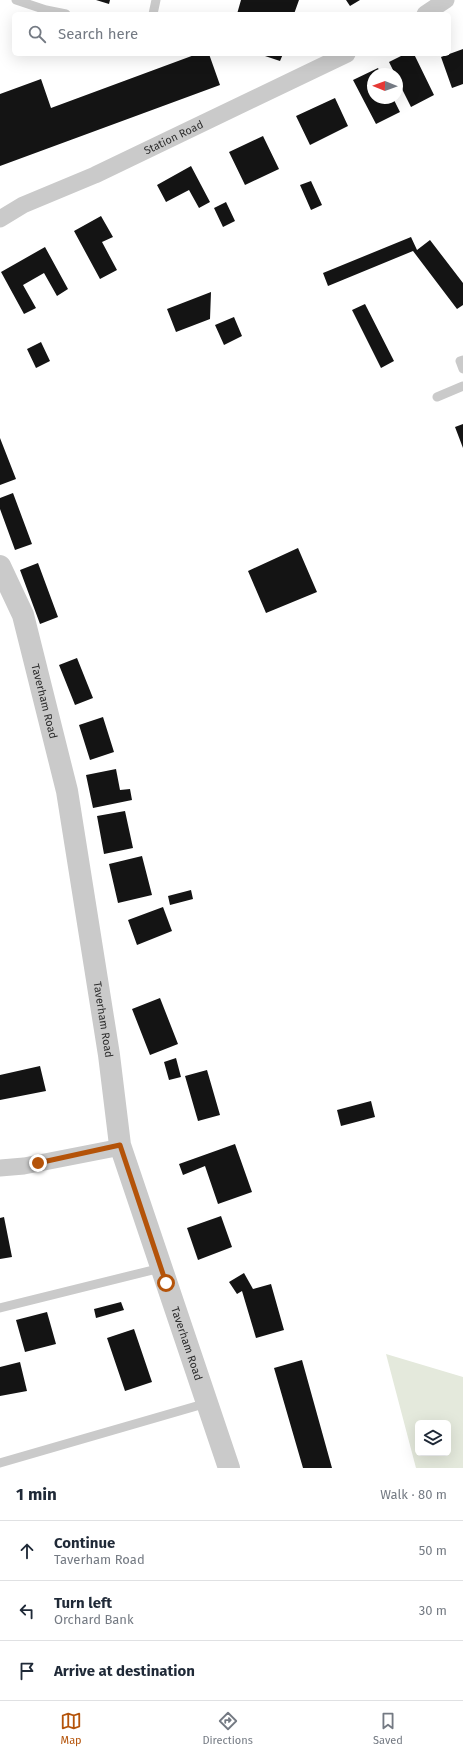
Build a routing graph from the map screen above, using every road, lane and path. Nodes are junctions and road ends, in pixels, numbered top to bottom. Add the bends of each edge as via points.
1 (16, 0) edge
2 (156, 0) edge
3 (446, 0) edge
4 (56, 12) edge
5 (153, 12) edge
6 (428, 12) edge
7 (343, 56) edge
8 (0, 219) edge
9 (463, 360) edge
10 (463, 369) edge
11 (463, 386) edge
12 (437, 397) dead end
13 (0, 566) edge
14 (120, 1145) junction
15 (0, 1168) edge
16 (161, 1268) junction
17 (0, 1308) edge
18 (207, 1403) junction
19 (0, 1463) edge
20 (229, 1468) edge

1 - 4 lane
2 - 5 lane
3 - 6 street
7 - 8 street, Station Road via 95,175 23,205
9 - 10 lane via 460,361
11 - 12 lane
13 - 14 street, Taverham Road via 23,615 67,791 109,1055
14 - 15 street via 24,1166
14 - 16 street, Taverham Road
16 - 17 lane
16 - 18 street, Taverham Road
18 - 19 lane
18 - 20 street, Taverham Road

